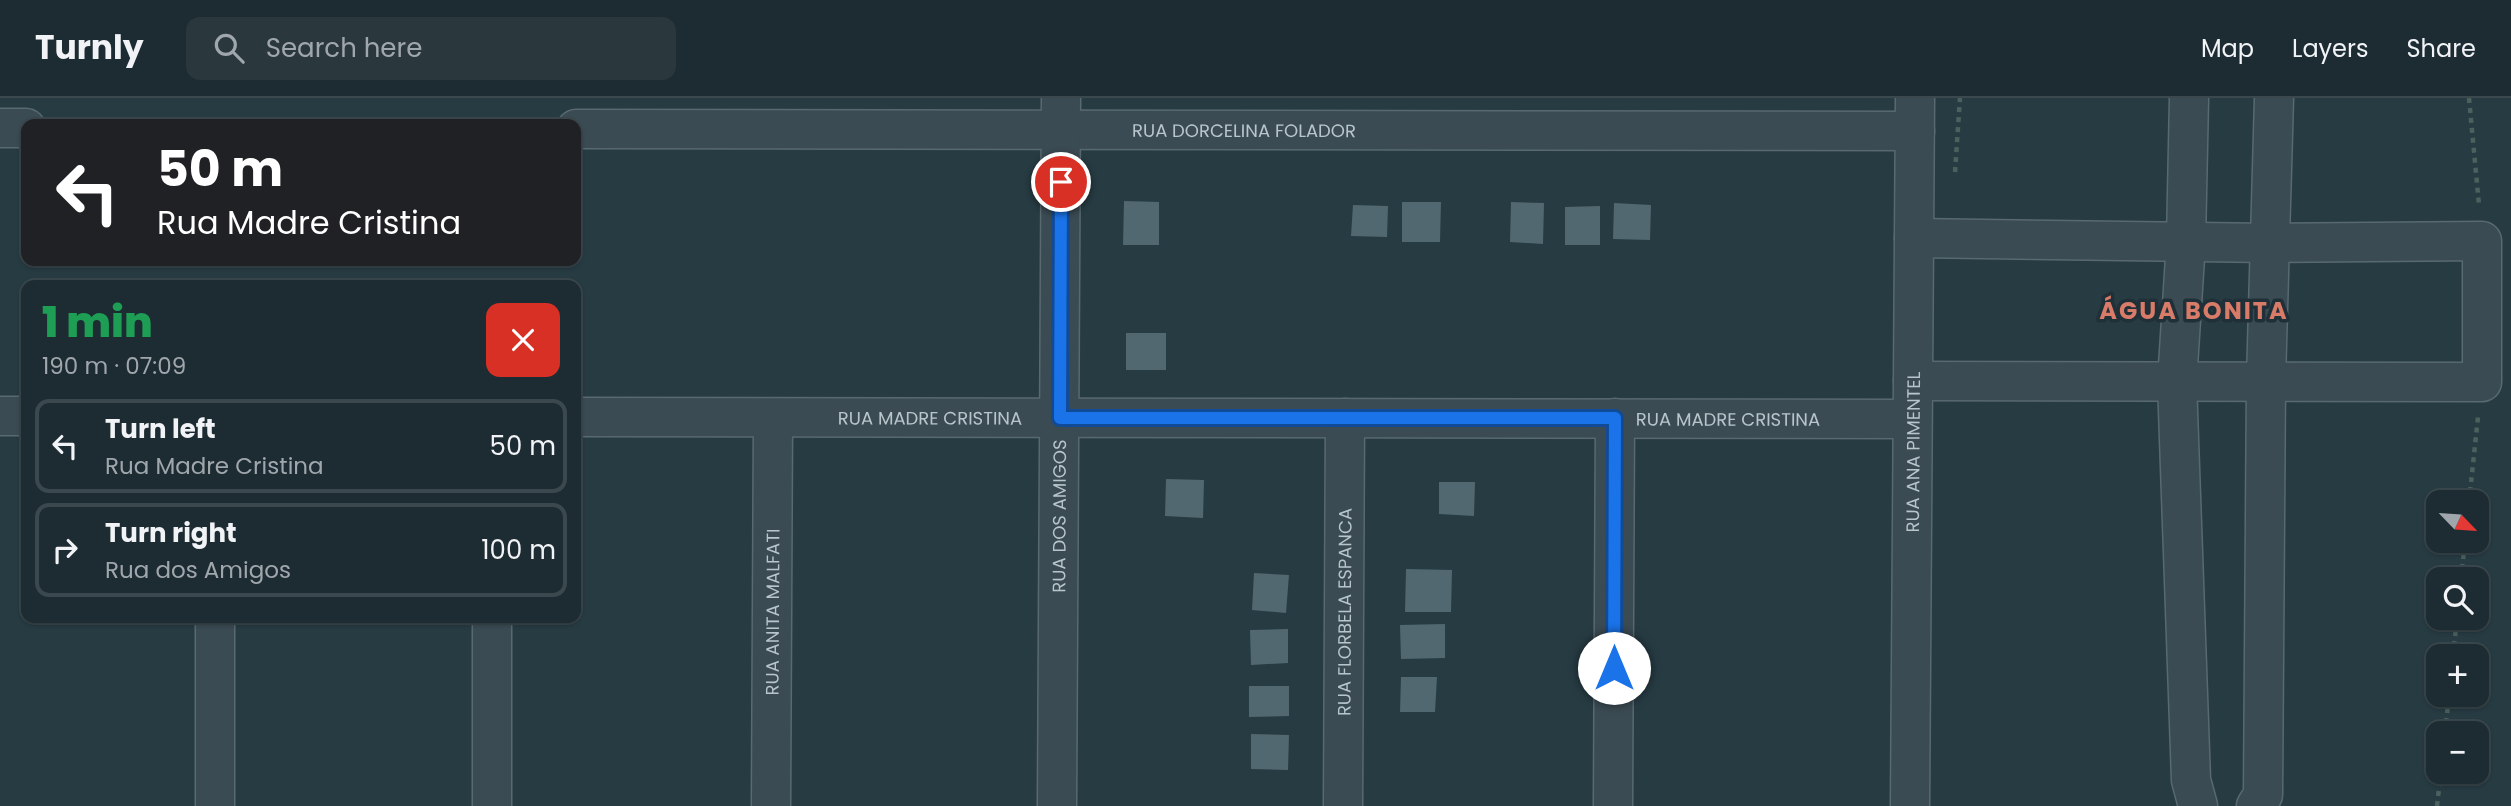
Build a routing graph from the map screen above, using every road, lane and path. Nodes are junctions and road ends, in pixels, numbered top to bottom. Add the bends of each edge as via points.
1 (2189, 98) edge
2 (2274, 98) edge
3 (2469, 98) edge
4 (1061, 114) edge
5 (1915, 115) edge
6 (0, 128) edge
7 (21, 128) edge
8 (581, 129) edge
9 (1914, 238) junction
10 (2482, 241) junction
11 (2186, 242) junction
12 (2271, 243) junction
13 (1913, 380) junction
14 (2266, 380) junction
15 (2177, 382) junction
16 (2482, 382) junction
17 (0, 416) edge
18 (21, 416) edge
19 (581, 417) edge
20 (773, 418) junction
21 (1060, 418) junction
22 (1345, 418) junction
23 (1615, 418) junction
24 (1912, 419) junction
25 (2470, 490) edge
26 (215, 623) edge
27 (492, 623) edge
28 (2440, 784) edge
29 (215, 806) edge
30 (492, 806) edge
31 (771, 806) edge
32 (1057, 806) edge
33 (1343, 806) edge
34 (1613, 806) edge
35 (1910, 806) edge
36 (2198, 806) edge
37 (2256, 806) edge
38 (2437, 806) edge

1 - 11 street
2 - 12 street
3 - 10 path
4 - 5 street, RUA DORCELINA FOLADOR
4 - 8 street, RUA DORCELINA FOLADOR
4 - 21 street, RUA DOS AMIGOS
5 - 9 street, RUA ANA PIMENTEL
6 - 7 street
9 - 11 street
9 - 13 street, RUA ANA PIMENTEL
10 - 12 street
10 - 16 street
11 - 12 street
11 - 15 street
12 - 14 street
13 - 15 street
13 - 24 street, RUA ANA PIMENTEL
14 - 15 street
14 - 16 street
14 - 37 street via 2263,794
15 - 36 street via 2191,779
16 - 25 path
17 - 18 street
19 - 20 street, RUA MADRE CRISTINA
20 - 21 street, RUA MADRE CRISTINA
20 - 31 street, RUA ANITA MALFATI
21 - 22 street, RUA MADRE CRISTINA
21 - 32 street, RUA DOS AMIGOS
22 - 23 street, RUA MADRE CRISTINA
22 - 33 street, RUA FLORBELA ESPANCA
23 - 24 street, RUA MADRE CRISTINA
23 - 34 street
24 - 35 street, RUA ANA PIMENTEL
26 - 29 street
27 - 30 street
28 - 38 path

